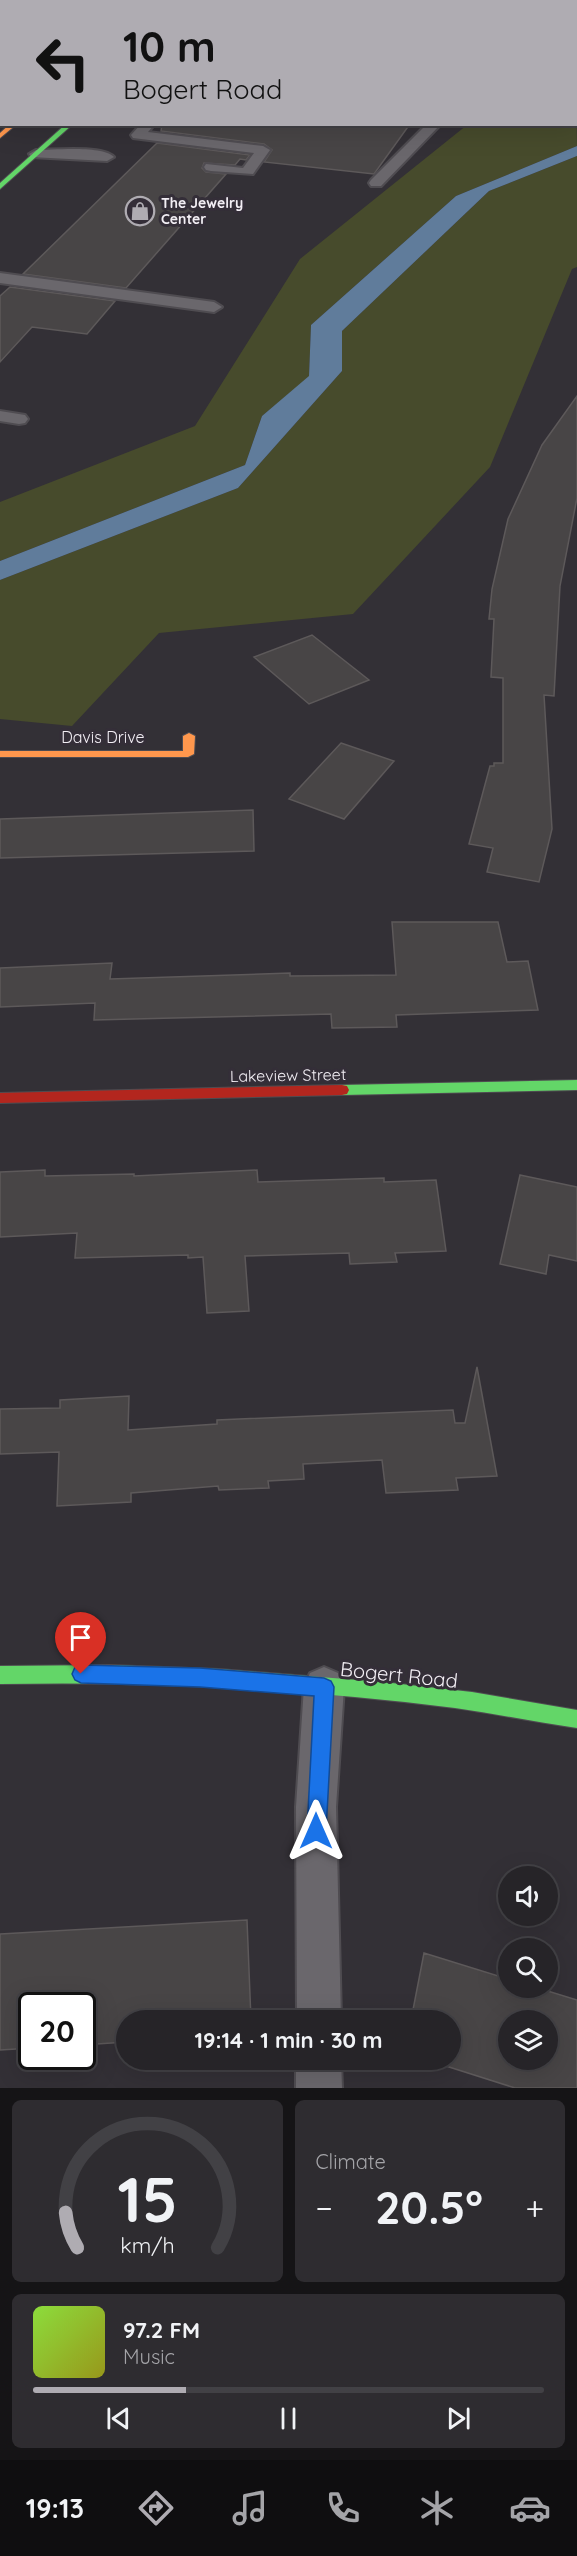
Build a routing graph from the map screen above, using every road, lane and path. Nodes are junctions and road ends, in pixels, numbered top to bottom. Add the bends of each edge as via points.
1 (12, 126) edge
2 (68, 126) edge
3 (147, 126) edge
4 (433, 126) edge
5 (0, 136) edge
6 (36, 154) junction
7 (107, 157) dead end
8 (211, 167) dead end
9 (376, 183) dead end
10 (0, 187) edge
11 (0, 278) edge
12 (214, 307) dead end
13 (0, 416) edge
14 (19, 419) dead end
15 (189, 735) dead end
16 (0, 754) edge
17 (577, 1085) edge
18 (0, 1098) edge
19 (0, 1675) edge
20 (324, 1687) junction
21 (577, 1719) edge
22 (319, 2010) edge
23 (319, 2070) edge
24 (319, 2088) edge

1 - 5 main road
2 - 6 main road
3 - 8 lane via 138,135 263,150 243,170
4 - 9 lane
6 - 7 lane
6 - 10 main road
11 - 12 lane
13 - 14 lane
15 - 16 main road, Davis Drive via 188,754
17 - 18 main road, Lakeview Street
19 - 20 main road, Bogert Road via 200,1677
20 - 21 main road, Bogert Road via 440,1697
20 - 22 lane via 316,1807
23 - 24 lane

